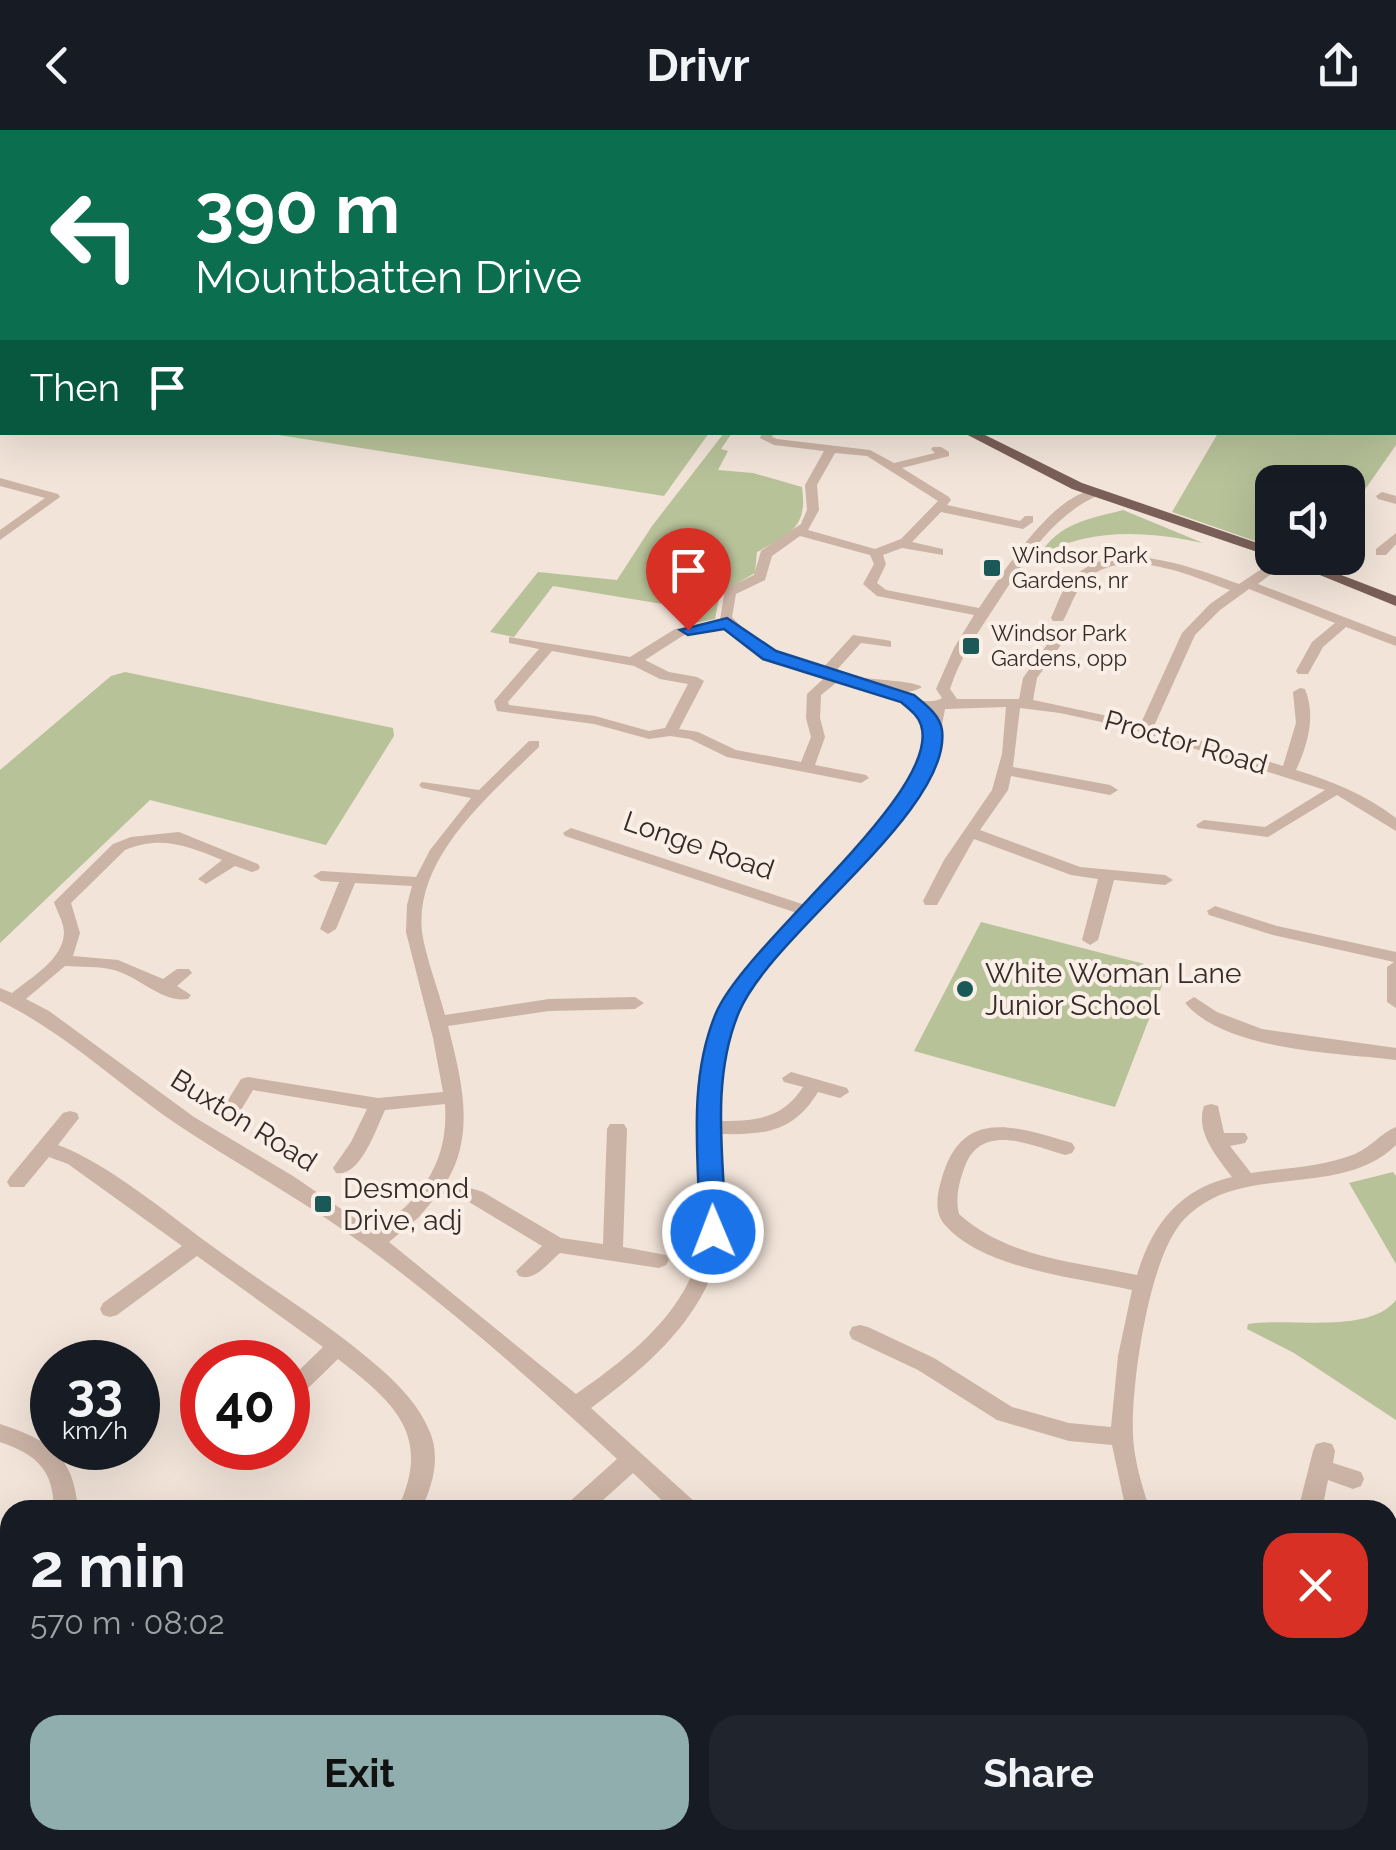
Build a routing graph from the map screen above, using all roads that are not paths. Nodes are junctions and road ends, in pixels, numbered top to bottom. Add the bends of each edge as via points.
1 (767, 435) edge
2 (974, 435) edge
3 (832, 448) junction
4 (946, 454) dead end
5 (894, 467) junction
6 (0, 482) edge
7 (1094, 493) junction
8 (941, 508) junction
9 (1023, 525) dead end
10 (801, 532) junction
11 (1, 535) edge
12 (1396, 537) edge
13 (902, 544) junction
14 (1255, 550) edge
15 (1387, 551) edge
16 (938, 552) dead end
17 (876, 553) junction
18 (1258, 575) edge
19 (1324, 575) edge
20 (1243, 586) junction
21 (1396, 601) edge
22 (984, 613) junction
23 (1055, 613) dead end
24 (1345, 621) junction
25 (727, 623) junction
26 (514, 640) dead end
27 (1396, 642) edge
28 (886, 644) dead end
29 (1048, 646) dead end
30 (547, 648) junction
31 (636, 661) junction
32 (1321, 668) dead end
33 (948, 670) junction
34 (830, 675) junction
35 (915, 694) junction
36 (944, 698) junction
37 (1307, 698) dead end
38 (1011, 704) junction
39 (1147, 726) junction
40 (932, 728) junction
41 (670, 732) junction
42 (535, 748) dead end
43 (806, 768) junction
44 (1006, 770) junction
45 (1288, 771) junction
46 (861, 778) dead end
47 (427, 784) dead end
48 (1337, 789) junction
49 (1110, 790) dead end
50 (481, 795) junction
51 (1388, 811) edge
52 (1204, 825) dead end
53 (1396, 826) edge
54 (571, 833) dead end
55 (973, 833) junction
56 (233, 860) junction
57 (252, 867) dead end
58 (321, 876) dead end
59 (1107, 876) junction
60 (206, 879) dead end
61 (348, 880) junction
62 (1165, 880) dead end
63 (423, 882) junction
64 (941, 892) dead end
65 (808, 910) junction
66 (1225, 919) dead end
67 (328, 928) dead end
68 (1087, 930) dead end
69 (1396, 957) edge
70 (61, 960) junction
71 (1396, 967) edge
72 (183, 973) dead end
73 (162, 988) junction
74 (182, 995) dead end
75 (7, 997) edge
76 (1396, 1002) edge
77 (635, 1004) dead end
78 (1204, 1006) dead end
79 (436, 1022) junction
80 (1396, 1054) edge
81 (791, 1078) dead end
82 (814, 1084) junction
83 (840, 1092) dead end
84 (454, 1097) junction
85 (378, 1104) junction
86 (234, 1105) dead end
87 (1211, 1111) dead end
88 (70, 1118) dead end
89 (709, 1127) junction
90 (617, 1128) dead end
91 (1396, 1134) edge
92 (1058, 1141) dead end
93 (45, 1148) junction
94 (354, 1164) dead end
95 (1245, 1179) junction
96 (17, 1182) dead end
97 (434, 1184) junction
98 (375, 1242) junction
99 (198, 1245) junction
100 (556, 1246) junction
101 (612, 1254) junction
102 (659, 1260) dead end
103 (526, 1272) dead end
104 (1146, 1284) junction
105 (110, 1308) dead end
106 (860, 1333) dead end
107 (337, 1347) junction
108 (310, 1373) edge
109 (575, 1407) junction
110 (0, 1433) edge
111 (1122, 1438) junction
112 (632, 1460) junction
113 (1353, 1480) dead end
114 (64, 1500) edge
115 (413, 1500) edge
116 (587, 1500) edge
117 (677, 1500) edge
118 (1136, 1500) edge
119 (1312, 1500) edge

1 - 3 street via 774,442
2 - 7 main road
3 - 5 street via 870,453
3 - 10 street via 811,485 813,510
4 - 5 street
5 - 8 street via 945,500
6 - 11 street via 54,497
7 - 14 main road
7 - 22 street via 1056,518
8 - 9 street
8 - 13 street
10 - 17 street
10 - 25 street via 766,554 760,576 730,592
12 - 15 street
13 - 16 street
13 - 17 street
17 - 22 street via 880,564 872,590
18 - 20 street
19 - 21 main road
20 - 23 street via 1168,564 1124,561 1081,574
20 - 24 street
20 - 39 street via 1189,633
22 - 33 street
24 - 27 street
24 - 32 street via 1317,644 1304,668
25 - 31 street via 680,632
25 - 34 street, Proctor Road via 770,655
26 - 30 street
28 - 34 street via 851,637
29 - 38 street
30 - 31 street
30 - 41 street via 502,708 649,735
31 - 41 street via 665,676 697,681
33 - 35 street
33 - 36 street
34 - 35 street, Proctor Road
34 - 43 street via 814,694 818,737
35 - 36 street, Proctor Road
35 - 40 street
36 - 38 street, Proctor Road
36 - 40 street
37 - 45 street, Proctor Road
38 - 39 street, Proctor Road
38 - 44 street
39 - 45 street, Proctor Road
40 - 65 street via 930,754 902,810
41 - 43 street via 732,754
42 - 50 street
43 - 46 street
44 - 49 street
44 - 55 street
45 - 48 street, Proctor Road
47 - 50 street
48 - 51 street, Proctor Road
48 - 52 street via 1272,836
50 - 63 street
51 - 53 street, Proctor Road
54 - 65 street, Longe Road
55 - 59 street via 1057,866
55 - 64 street
56 - 57 street
56 - 60 street
56 - 70 street via 179,837 124,844 62,902 72,932
58 - 61 street
59 - 62 street via 1147,872
59 - 68 street
61 - 63 street
61 - 67 street
63 - 79 street via 412,914
65 - 89 street via 759,963 730,1008 711,1063
66 - 69 street
70 - 73 street via 118,965
70 - 75 street
71 - 76 street
72 - 73 street
73 - 74 street
75 - 98 street, Buxton Road
77 - 79 street via 614,1010 549,1005
78 - 80 street via 1248,1030
79 - 84 street
81 - 82 street
82 - 83 street
82 - 89 street via 790,1118 772,1126
84 - 85 street
84 - 97 street via 454,1144
85 - 86 street via 252,1076
85 - 94 street
87 - 95 street via 1211,1125 1228,1140
88 - 93 street
89 - 109 street via 714,1219 698,1284 664,1336
90 - 101 street
91 - 95 street via 1368,1158
92 - 104 street via 997,1132 966,1142 947,1193 950,1218 984,1244
93 - 96 street
93 - 99 street via 75,1159
95 - 104 street via 1202,1195 1171,1221
97 - 98 street via 396,1229
97 - 100 street via 476,1197
98 - 109 street, Buxton Road
99 - 105 street
99 - 107 street
100 - 101 street
100 - 103 street
101 - 102 street
104 - 111 street
106 - 111 street via 899,1362 1006,1414
107 - 108 street
107 - 115 street via 406,1408 420,1432 422,1477
109 - 112 street, Buxton Road
110 - 114 street via 43,1449
111 - 118 street
112 - 116 street
112 - 117 street, Buxton Road
113 - 119 street via 1322,1460

